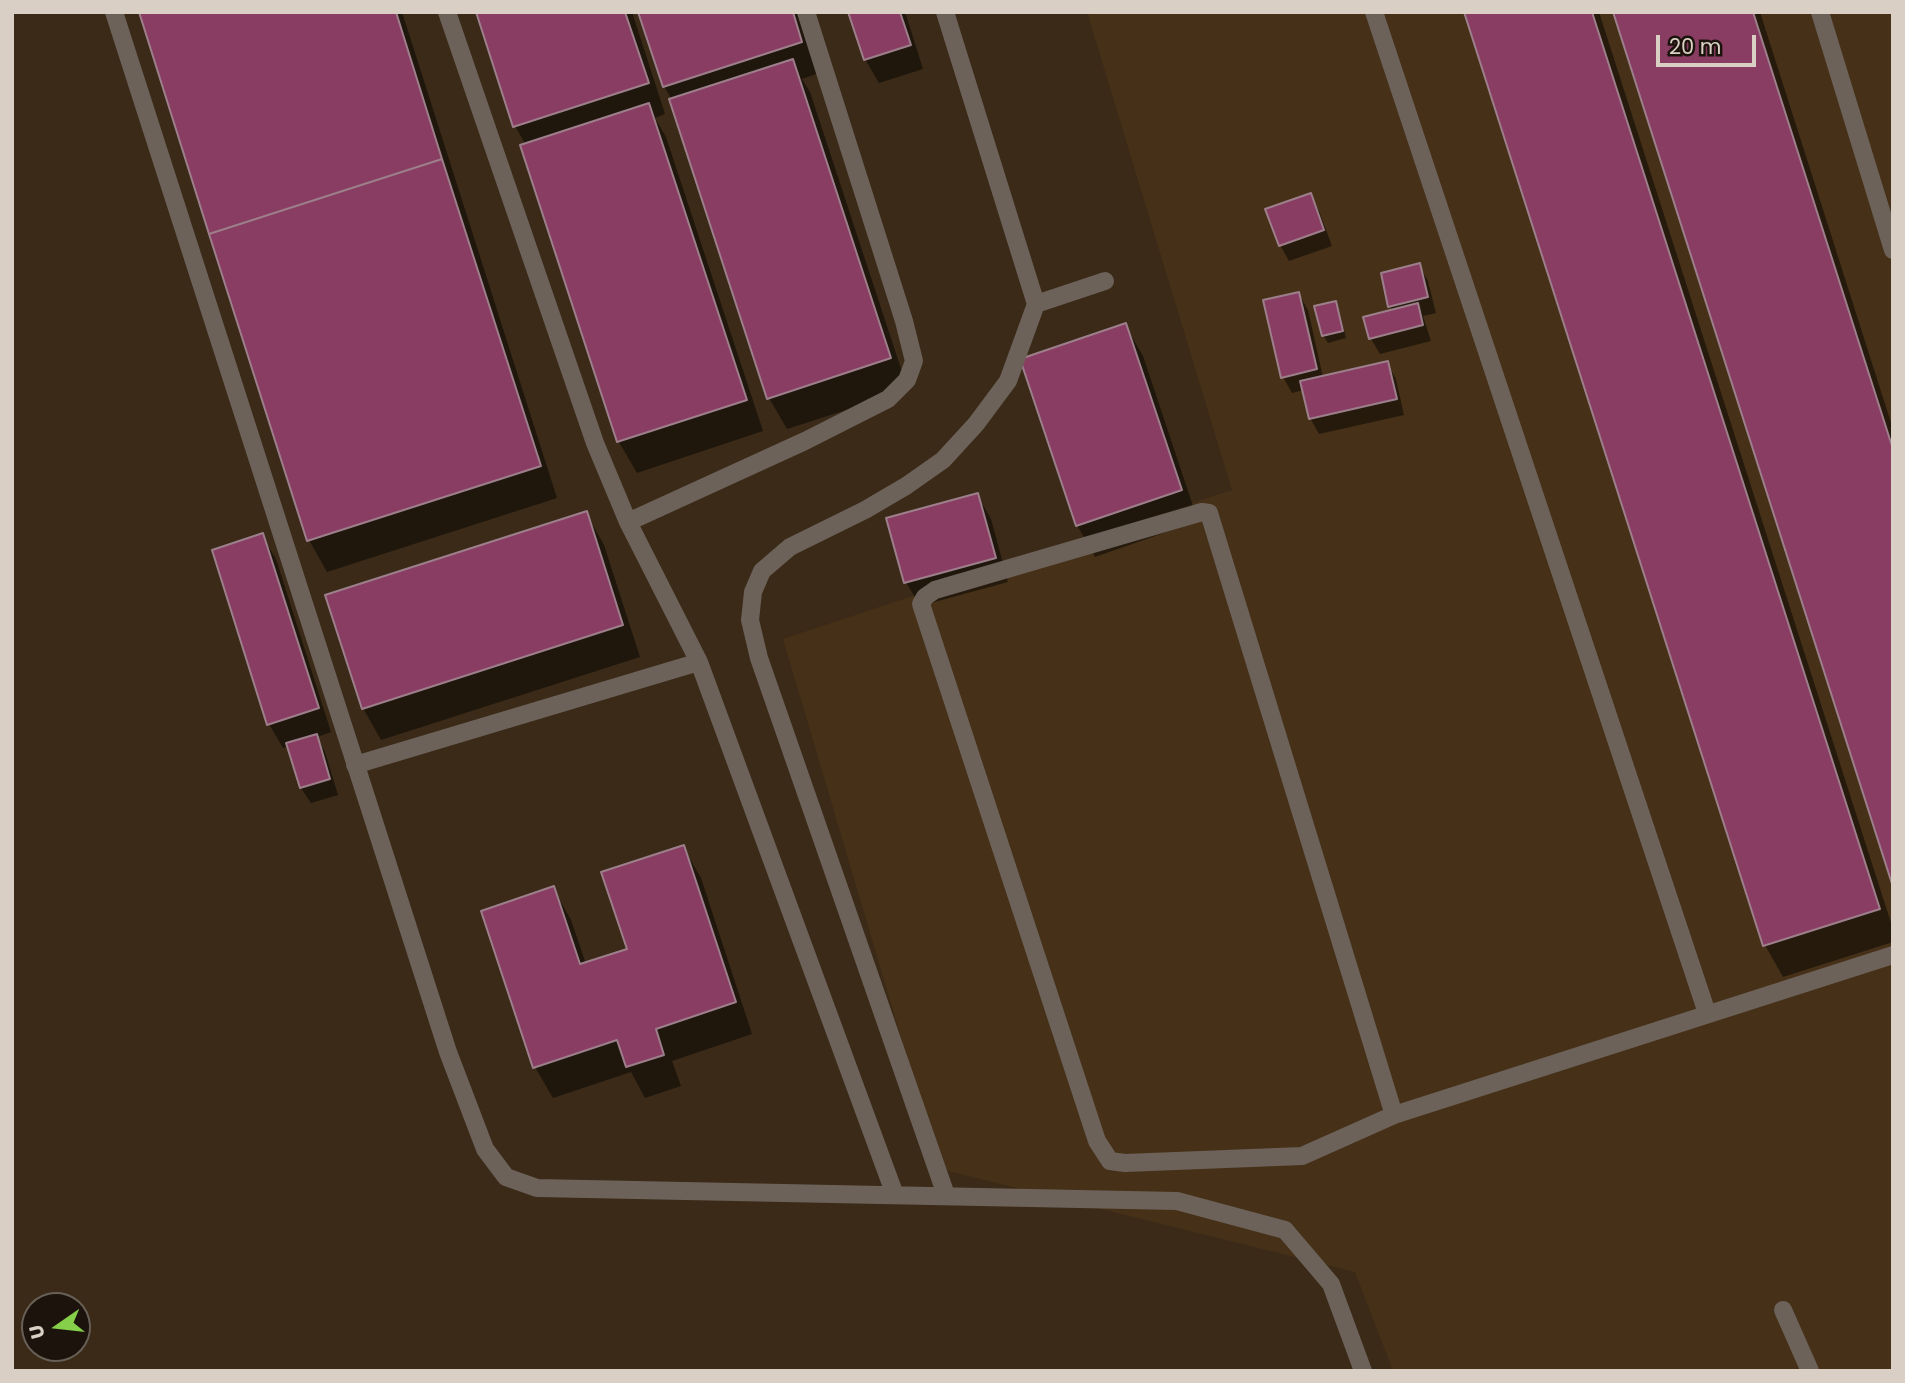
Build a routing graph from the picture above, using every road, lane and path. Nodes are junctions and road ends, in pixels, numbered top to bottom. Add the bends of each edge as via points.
1 (114, 12) edge
2 (447, 12) edge
3 (806, 12) edge
4 (945, 12) edge
5 (1374, 12) edge
6 (1820, 12) edge
7 (1893, 250) edge
8 (1105, 281) dead end
9 (1036, 304) junction
10 (628, 522) junction
11 (699, 662) junction
12 (355, 765) junction
13 (1893, 955) edge
14 (1707, 1013) junction
15 (1394, 1115) junction
16 (895, 1195) junction
17 (946, 1195) junction
18 (1783, 1310) dead end
19 (1363, 1371) edge
20 (1810, 1371) edge

1 - 12 lane
2 - 10 lane via 595,443
3 - 10 lane via 914,361 907,380 888,399
4 - 9 lane
5 - 14 lane
6 - 7 lane
8 - 9 lane
9 - 17 lane via 1008,381 976,425 943,460 906,486 790,547 762,571 753,592 750,620 759,658
10 - 11 lane
11 - 12 lane
11 - 16 lane
12 - 16 lane via 448,1052 485,1149 506,1177 537,1188
13 - 14 lane
14 - 15 lane
15 - 15 lane via 1302,1156 1110,1161 1092,1128 921,604 925,597 935,590 1209,513
16 - 17 lane
17 - 19 lane via 1177,1201 1285,1230 1331,1284
18 - 20 lane

